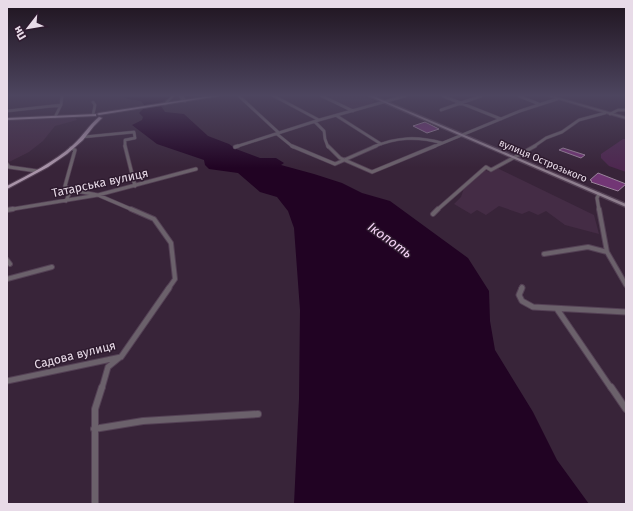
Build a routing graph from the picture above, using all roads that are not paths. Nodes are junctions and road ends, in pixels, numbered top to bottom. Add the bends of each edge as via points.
1 (94, 120) edge
2 (94, 120) edge
3 (263, 120) edge
4 (319, 120) edge
5 (343, 120) edge
6 (424, 120) edge
7 (499, 120) edge
8 (580, 120) edge
9 (315, 122) junction
10 (91, 125) junction
11 (278, 134) junction
12 (460, 136) junction
13 (83, 137) junction
14 (442, 143) junction
15 (381, 144) junction
16 (235, 147) dead end
17 (71, 148) junction
18 (513, 158) junction
19 (344, 160) junction
20 (7, 164) edge
21 (196, 169) dead end
22 (37, 171) junction
23 (135, 186) junction
24 (7, 188) edge
25 (71, 190) junction
26 (599, 194) junction
27 (98, 195) junction
28 (66, 201) junction
29 (626, 202) edge
30 (626, 206) edge
31 (7, 210) edge
32 (433, 214) dead end
33 (607, 252) junction
34 (544, 254) dead end
35 (52, 267) dead end
36 (7, 279) edge
37 (626, 285) edge
38 (522, 287) dead end
39 (557, 309) junction
40 (626, 312) edge
41 (121, 357) junction
42 (7, 381) edge
43 (626, 409) edge
44 (258, 414) dead end
45 (94, 429) junction
46 (95, 504) edge

1 - 10 main road
2 - 10 main road
3 - 11 street
4 - 9 street
5 - 15 street
6 - 12 main road, вулиця Острозького
7 - 12 street
8 - 18 street
9 - 11 street
9 - 19 street via 324,130 323,136 332,151
10 - 13 main road
11 - 16 street
11 - 19 street via 293,147 324,160 335,164
12 - 14 street
12 - 18 main road, вулиця Острозького
13 - 17 main road
13 - 23 street via 134,132 136,138 125,140 124,143
14 - 15 street via 405,136
14 - 19 street via 372,172
15 - 19 street
17 - 22 main road
17 - 25 street via 75,150 65,186
18 - 26 main road, вулиця Острозького
18 - 32 street via 491,170 486,168 480,171
20 - 22 street via 9,167
21 - 23 street, Татарська вулиця
22 - 24 main road
23 - 27 street, Татарська вулиця
25 - 27 street
25 - 28 street
26 - 29 main road, вулиця Острозького
26 - 30 main road, вулиця Острозького
26 - 33 street via 597,198
27 - 28 street, Татарська вулиця
27 - 41 street, Садова вулиця via 154,219 171,243 174,279
28 - 31 street, Татарська вулиця
29 - 30 main road
33 - 34 street via 588,247
33 - 37 street
35 - 36 street
38 - 39 street via 519,295 522,302
39 - 40 street
39 - 43 street
41 - 42 street, Садова вулиця
41 - 45 street via 108,367 95,409
44 - 45 street via 143,420
45 - 46 street

